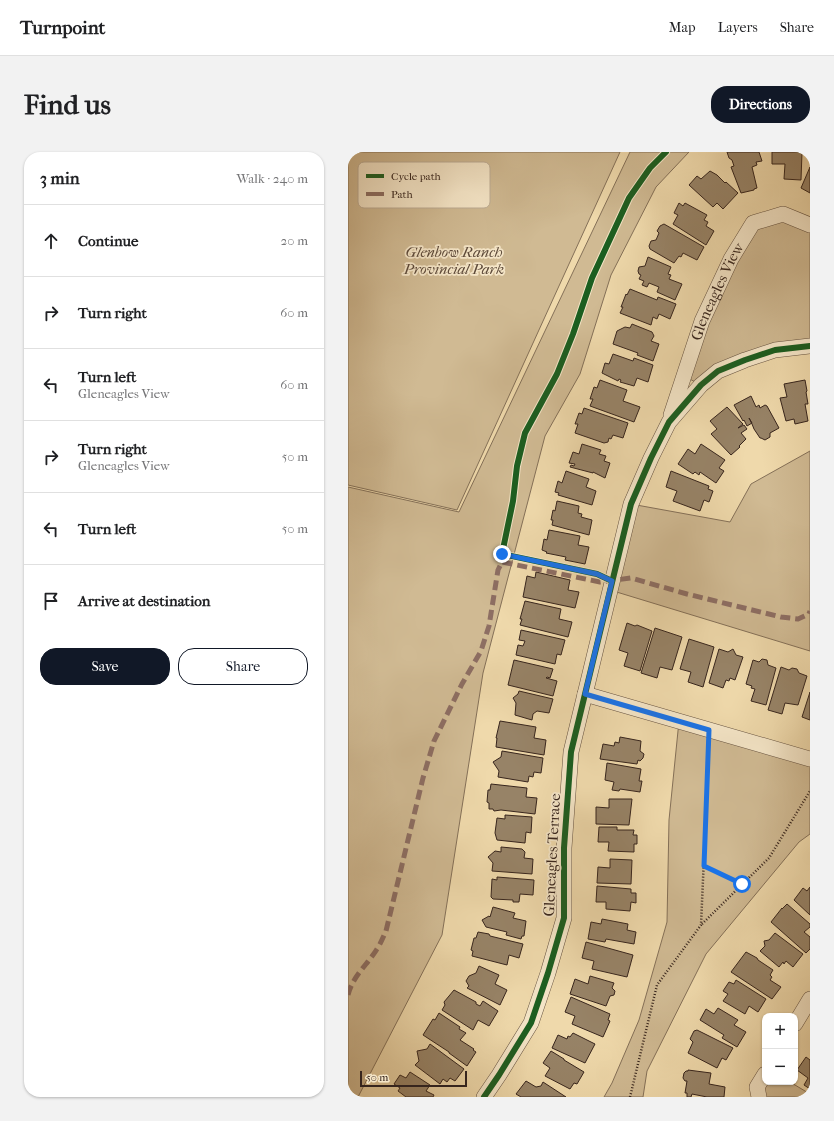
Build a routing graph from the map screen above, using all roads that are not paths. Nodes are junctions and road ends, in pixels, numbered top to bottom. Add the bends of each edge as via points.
1 (810, 226) edge
2 (810, 346) edge
3 (669, 422) junction
4 (585, 694) junction
5 (810, 759) edge
6 (810, 999) edge
7 (798, 1019) edge
8 (762, 1079) edge
9 (484, 1097) edge
10 (759, 1097) edge

1 - 3 street, Gleneagles View via 782,214 753,223 731,259 702,321
2 - 3 street, Gleneagles View via 775,350 718,371 701,385
3 - 4 street, Gleneagles View via 631,504
4 - 5 street
4 - 9 street, Gleneagles Terrace via 571,752 564,848 564,918 531,1023
6 - 7 street
8 - 10 street via 757,1087

